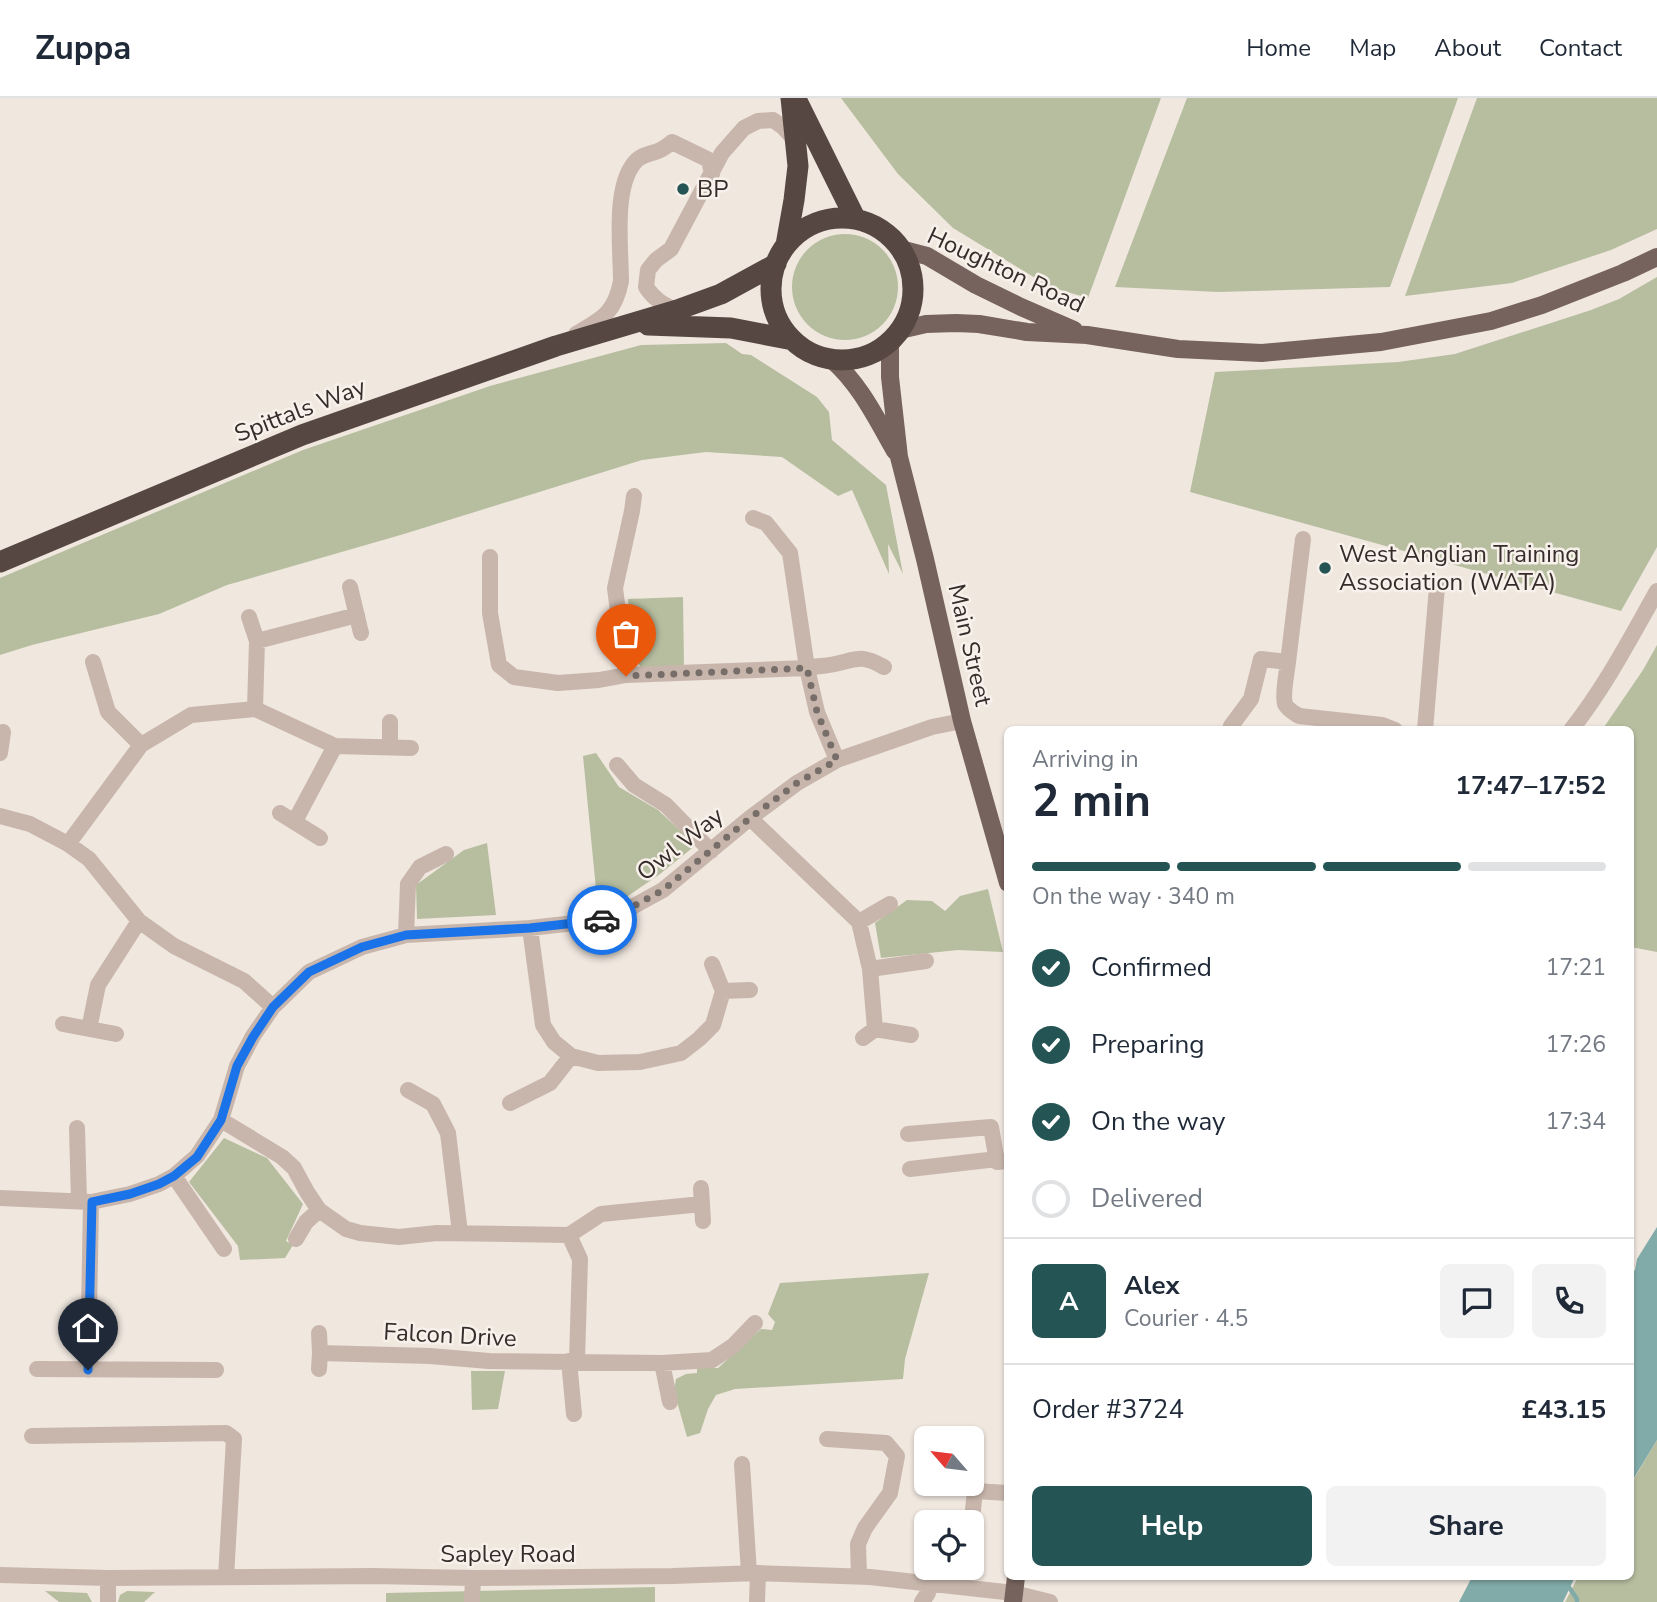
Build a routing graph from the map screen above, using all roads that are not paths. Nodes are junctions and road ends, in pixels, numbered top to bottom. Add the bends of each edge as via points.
1 (793, 98) edge
2 (796, 141) junction
3 (712, 174) junction
4 (855, 218) junction
5 (786, 245) junction
6 (904, 250) junction
7 (1657, 257) edge
8 (776, 264) junction
9 (677, 310) junction
10 (625, 325) junction
11 (1087, 335) junction
12 (895, 336) junction
13 (793, 340) junction
14 (556, 346) junction
15 (831, 359) junction
16 (899, 457) junction
17 (628, 505) dead end
18 (764, 518) dead end
19 (1303, 539) dead end
20 (490, 557) dead end
21 (0, 562) edge
22 (350, 587) dead end
23 (1437, 587) dead end
24 (1657, 591) edge
25 (357, 615) junction
26 (249, 617) dead end
27 (361, 633) dead end
28 (257, 641) junction
29 (93, 662) dead end
30 (1289, 663) junction
31 (884, 667) dead end
32 (807, 668) junction
33 (626, 676) junction
34 (255, 709) junction
35 (962, 721) junction
36 (390, 722) dead end
37 (1231, 726) edge
38 (1385, 726) edge
39 (1424, 726) edge
40 (1574, 726) edge
41 (5, 731) edge
42 (141, 745) junction
43 (335, 746) junction
44 (390, 747) junction
45 (411, 748) dead end
46 (0, 753) edge
47 (837, 760) junction
48 (617, 765) dead end
49 (280, 813) dead end
50 (0, 816) edge
51 (750, 818) junction
52 (295, 821) junction
53 (320, 838) dead end
54 (68, 844) junction
55 (711, 850) junction
56 (446, 854) dead end
57 (1004, 869) edge
58 (890, 904) dead end
59 (139, 921) junction
60 (859, 922) junction
61 (530, 928) junction
62 (406, 935) junction
63 (926, 961) dead end
64 (712, 964) dead end
65 (870, 969) junction
66 (750, 990) dead end
67 (723, 991) junction
68 (273, 1007) junction
69 (63, 1024) dead end
70 (89, 1029) junction
71 (117, 1034) dead end
72 (911, 1035) dead end
73 (571, 1056) junction
74 (408, 1090) dead end
75 (510, 1103) dead end
76 (221, 1120) junction
77 (77, 1128) dead end
78 (908, 1133) dead end
79 (1002, 1160) edge
80 (910, 1168) dead end
81 (174, 1176) junction
82 (0, 1198) edge
83 (85, 1201) junction
84 (319, 1209) junction
85 (703, 1221) dead end
86 (460, 1233) junction
87 (569, 1235) junction
88 (296, 1239) dead end
89 (224, 1249) dead end
90 (755, 1323) dead end
91 (320, 1333) dead end
92 (573, 1361) junction
93 (662, 1363) junction
94 (37, 1369) dead end
95 (88, 1370) junction
96 (216, 1370) dead end
97 (670, 1402) dead end
98 (574, 1413) dead end
99 (32, 1436) dead end
100 (827, 1439) dead end
101 (742, 1464) dead end
102 (1004, 1493) edge
103 (973, 1510) dead end
104 (754, 1573) junction
105 (0, 1575) edge
106 (226, 1577) junction
107 (859, 1577) junction
108 (108, 1578) junction
109 (472, 1578) junction
110 (928, 1584) junction
111 (1015, 1591) edge
112 (472, 1601) edge
113 (108, 1602) edge
114 (757, 1602) edge
115 (922, 1602) edge
116 (1050, 1602) edge

1 - 2 highway
1 - 4 highway
2 - 3 street via 773,120 758,121 735,137
2 - 5 highway via 798,166
3 - 9 street via 671,249 648,270 646,287 653,298
3 - 14 street via 709,160 672,142 635,162 621,195 621,281 615,303 604,317
4 - 5 highway via 810,225
4 - 6 highway via 872,223
5 - 8 highway
6 - 11 main road, Houghton Road via 927,256 976,285
6 - 12 highway via 914,293
7 - 11 main road, Houghton Road via 1542,305 1491,321 1393,340 1262,353 1178,349
8 - 9 highway, Spittals Way via 721,294
8 - 13 highway via 771,285 775,314
9 - 10 highway, Spittals Way
10 - 13 highway, Spittals Way via 731,328
10 - 14 highway, Spittals Way
11 - 12 main road, Houghton Road via 956,323 926,324
12 - 15 highway via 863,357
12 - 16 main road, Main Street via 890,377
13 - 15 highway via 807,351
14 - 21 highway, Spittals Way via 302,435
15 - 16 main road, Main Street via 861,391
16 - 35 main road, Main Street
17 - 33 street via 615,589
18 - 32 street via 790,553
19 - 30 street
20 - 33 street via 490,613 499,665 514,677 558,683
22 - 25 street
23 - 39 street
24 - 40 street via 1611,673
25 - 27 street
25 - 28 street
26 - 28 street
28 - 34 street
29 - 42 street via 108,712
30 - 37 street via 1261,659 1251,699
30 - 38 street via 1285,704 1299,716
31 - 32 street via 859,657
32 - 33 street
32 - 47 street via 817,712
34 - 42 street via 191,715
34 - 43 street
35 - 47 street, Owl Way
35 - 57 main road, Main Street
36 - 44 street
41 - 46 street
42 - 54 street
43 - 44 street
43 - 52 street
44 - 45 street
47 - 51 street, Owl Way
48 - 55 street
49 - 52 street
50 - 54 street via 30,824
51 - 55 street, Owl Way
51 - 60 street
52 - 53 street
54 - 59 street via 89,859
55 - 61 street, Owl Way via 663,890 610,919
56 - 62 street via 420,867 408,884
58 - 60 street
59 - 68 street via 174,946 244,981
59 - 70 street via 90,982
60 - 65 street
61 - 62 street, Owl Way
61 - 73 street via 543,1025
62 - 68 street, Owl Way via 362,947 309,972
63 - 65 street
64 - 67 street
65 - 72 street via 869,1034
66 - 67 street
67 - 73 street via 713,1025 681,1053 640,1062 598,1063
68 - 76 street, Owl Way via 237,1066
69 - 70 street
70 - 71 street
73 - 75 street via 550,1083
74 - 86 street via 433,1104 448,1133
76 - 81 street, Owl Way via 197,1157
76 - 84 street via 294,1168
77 - 83 street
78 - 79 street via 991,1127
79 - 80 street
81 - 83 street, Owl Way via 130,1194
81 - 89 street
82 - 83 street, Owl Way
83 - 95 street
84 - 86 street via 346,1229 360,1233 399,1237
84 - 88 street
85 - 87 street via 702,1196 601,1214
86 - 87 street
87 - 92 street via 580,1259
90 - 93 street, Falcon Drive via 712,1360
91 - 92 street, Falcon Drive via 320,1361 430,1356
92 - 93 street, Falcon Drive
92 - 98 street
93 - 97 street
94 - 95 street
95 - 96 street
99 - 106 street via 226,1433 234,1438
100 - 107 street via 886,1443 897,1456 890,1493 864,1528 858,1545
101 - 104 street
102 - 103 street via 975,1491
104 - 107 street, Sapley Road
104 - 109 street, Sapley Road
104 - 114 street
105 - 108 street, Sapley Road
106 - 108 street, Sapley Road
106 - 109 street, Sapley Road
107 - 110 street, Sapley Road
108 - 113 street
109 - 112 street
110 - 111 street, Sapley Road
110 - 115 street
111 - 116 street, Sapley Road

